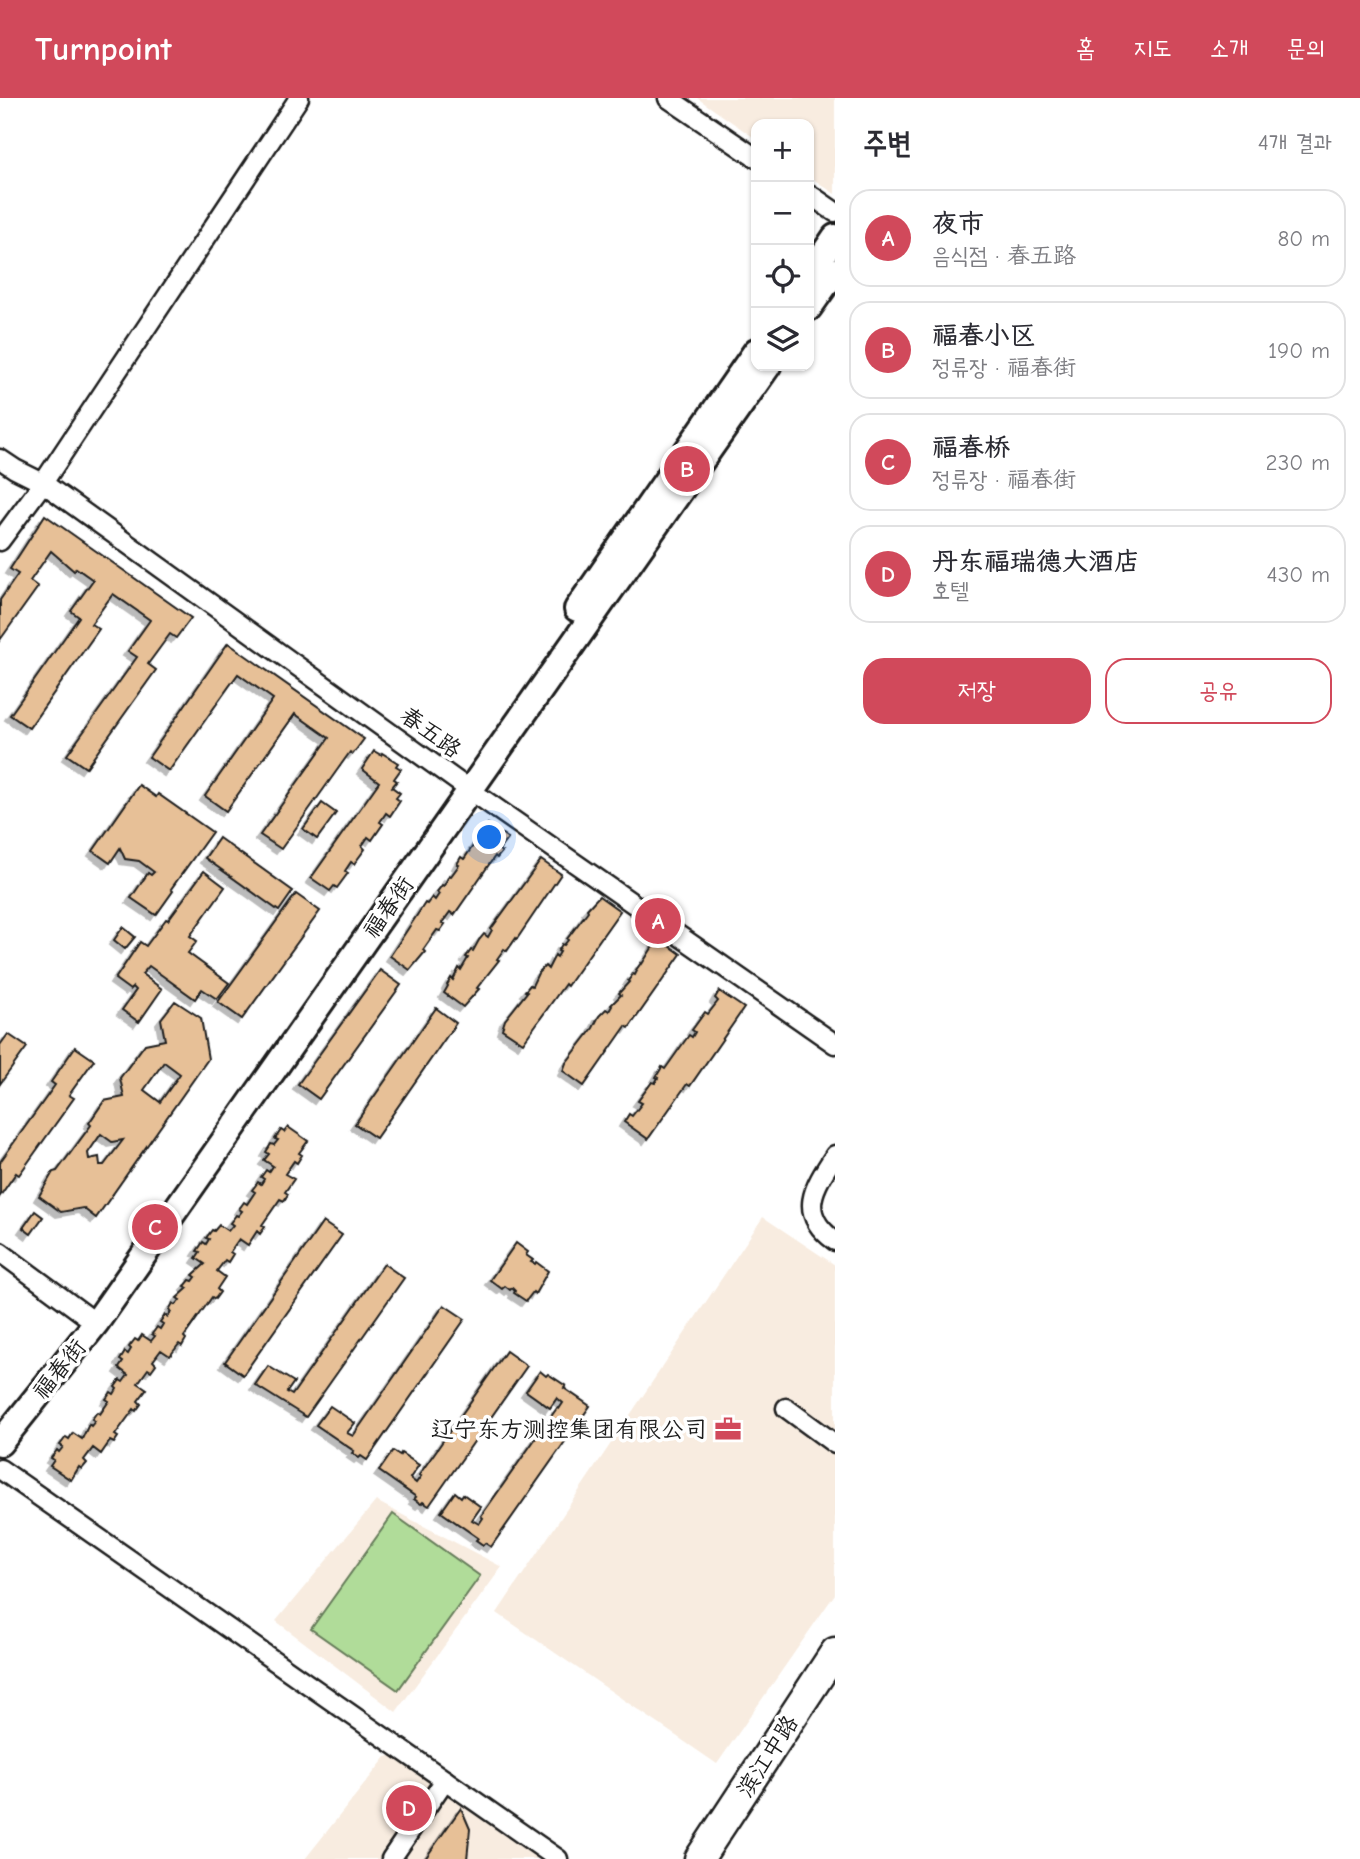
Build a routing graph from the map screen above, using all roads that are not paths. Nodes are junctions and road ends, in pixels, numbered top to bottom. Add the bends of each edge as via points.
1 (299, 98) edge
2 (668, 98) edge
3 (751, 155) edge
4 (814, 197) edge
5 (835, 212) edge
6 (835, 237) edge
7 (814, 268) edge
8 (835, 271) edge
9 (814, 301) edge
10 (751, 358) edge
11 (764, 371) edge
12 (0, 459) edge
13 (43, 483) junction
14 (0, 541) edge
15 (464, 785) junction
16 (835, 1044) edge
17 (835, 1155) edge
18 (835, 1241) edge
19 (0, 1252) edge
20 (91, 1319) junction
21 (786, 1408) dead end
22 (0, 1422) edge
23 (0, 1443) edge
24 (835, 1444) edge
25 (0, 1469) edge
26 (835, 1652) edge
27 (445, 1780) junction
28 (391, 1859) edge
29 (558, 1859) edge
30 (699, 1859) edge

1 - 13 street
2 - 3 street
4 - 5 street
6 - 7 main road
8 - 9 main road
10 - 15 main road, 福春街
11 - 15 main road, 福春街
12 - 13 street, 春五路
13 - 14 street
13 - 15 street, 春五路
15 - 16 street, 春五路
15 - 20 main road, 福春街
17 - 18 street via 812,1201 815,1221
19 - 20 street
20 - 22 main road, 福春街
20 - 23 main road, 福春街
21 - 24 street
25 - 27 street
26 - 30 highway, 滨江中路
27 - 28 street
27 - 29 street

